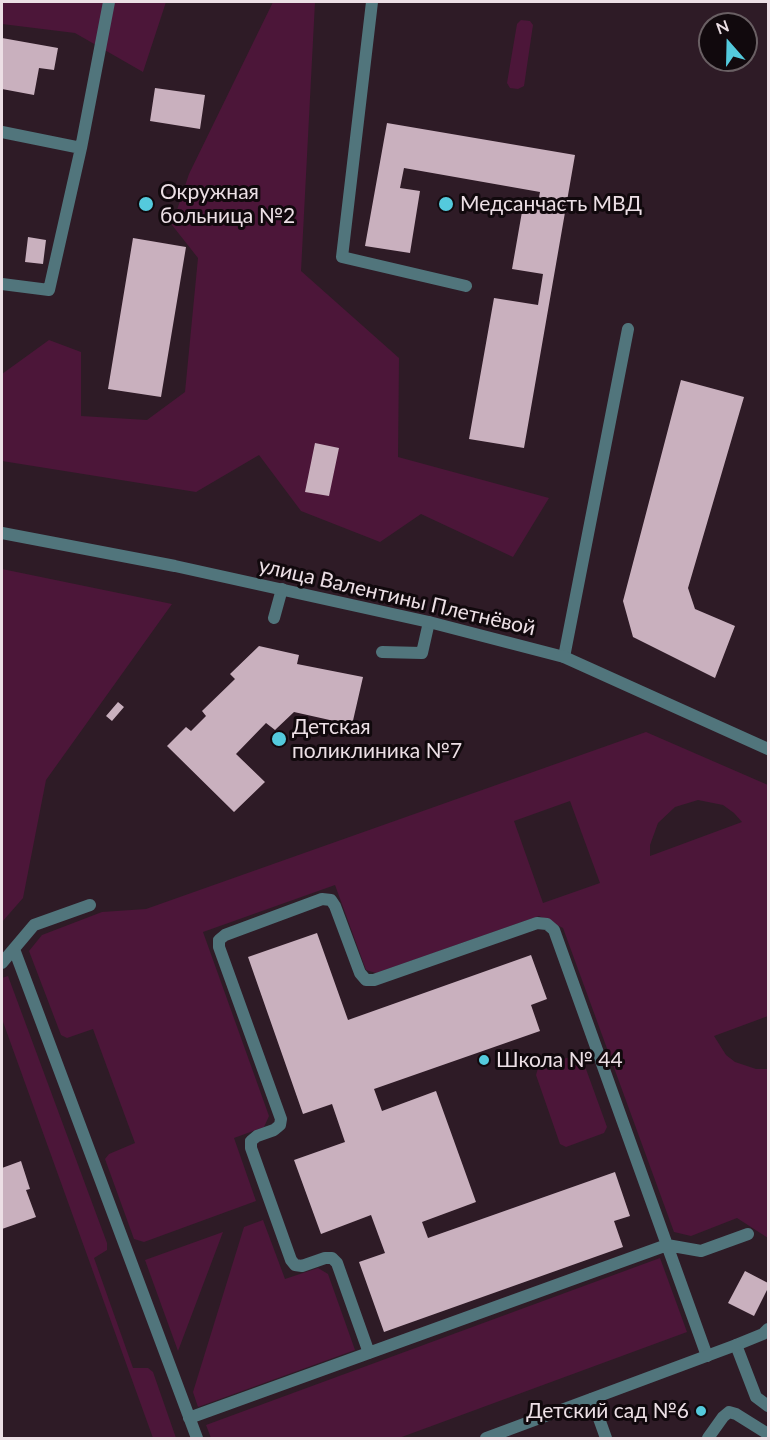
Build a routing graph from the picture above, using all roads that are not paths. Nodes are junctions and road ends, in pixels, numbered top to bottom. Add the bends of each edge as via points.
1 (109, 2) edge
2 (372, 2) edge
3 (2, 132) edge
4 (81, 148) junction
5 (2, 284) edge
6 (466, 286) dead end
7 (628, 329) dead end
8 (2, 533) edge
9 (282, 589) junction
10 (274, 618) dead end
11 (429, 622) junction
12 (382, 652) dead end
13 (564, 657) junction
14 (768, 749) edge
15 (90, 905) dead end
16 (14, 949) junction
17 (2, 963) edge
18 (748, 1234) dead end
19 (667, 1245) junction
20 (768, 1329) edge
21 (736, 1345) junction
22 (369, 1353) junction
23 (707, 1356) junction
24 (592, 1399) junction
25 (768, 1406) edge
26 (189, 1418) junction
27 (768, 1434) edge
28 (197, 1438) edge
29 (486, 1438) edge
30 (606, 1438) edge
31 (708, 1438) edge

1 - 4 street
2 - 6 street via 342,257
3 - 4 street
4 - 5 street via 49,290
7 - 13 street
8 - 9 street, улица Валентины Плетнёвой
9 - 10 street
9 - 11 street, улица Валентины Плетнёвой
11 - 12 street via 422,653
11 - 13 street, улица Валентины Плетнёвой
13 - 14 street, улица Валентины Плетнёвой
15 - 16 street via 34,925
16 - 17 street
16 - 26 street
18 - 19 street via 701,1251
19 - 22 street
19 - 22 street via 554,930 537,923 366,980 335,906 322,899 225,935 219,940 219,947 281,1119 274,1130 251,1141 250,1148 291,1260 302,1266 325,1258 337,1263
19 - 23 street
20 - 21 street
21 - 23 street
21 - 25 street via 756,1397
22 - 26 street
23 - 24 street
24 - 29 street
24 - 30 street
26 - 28 street
27 - 31 street via 729,1412

